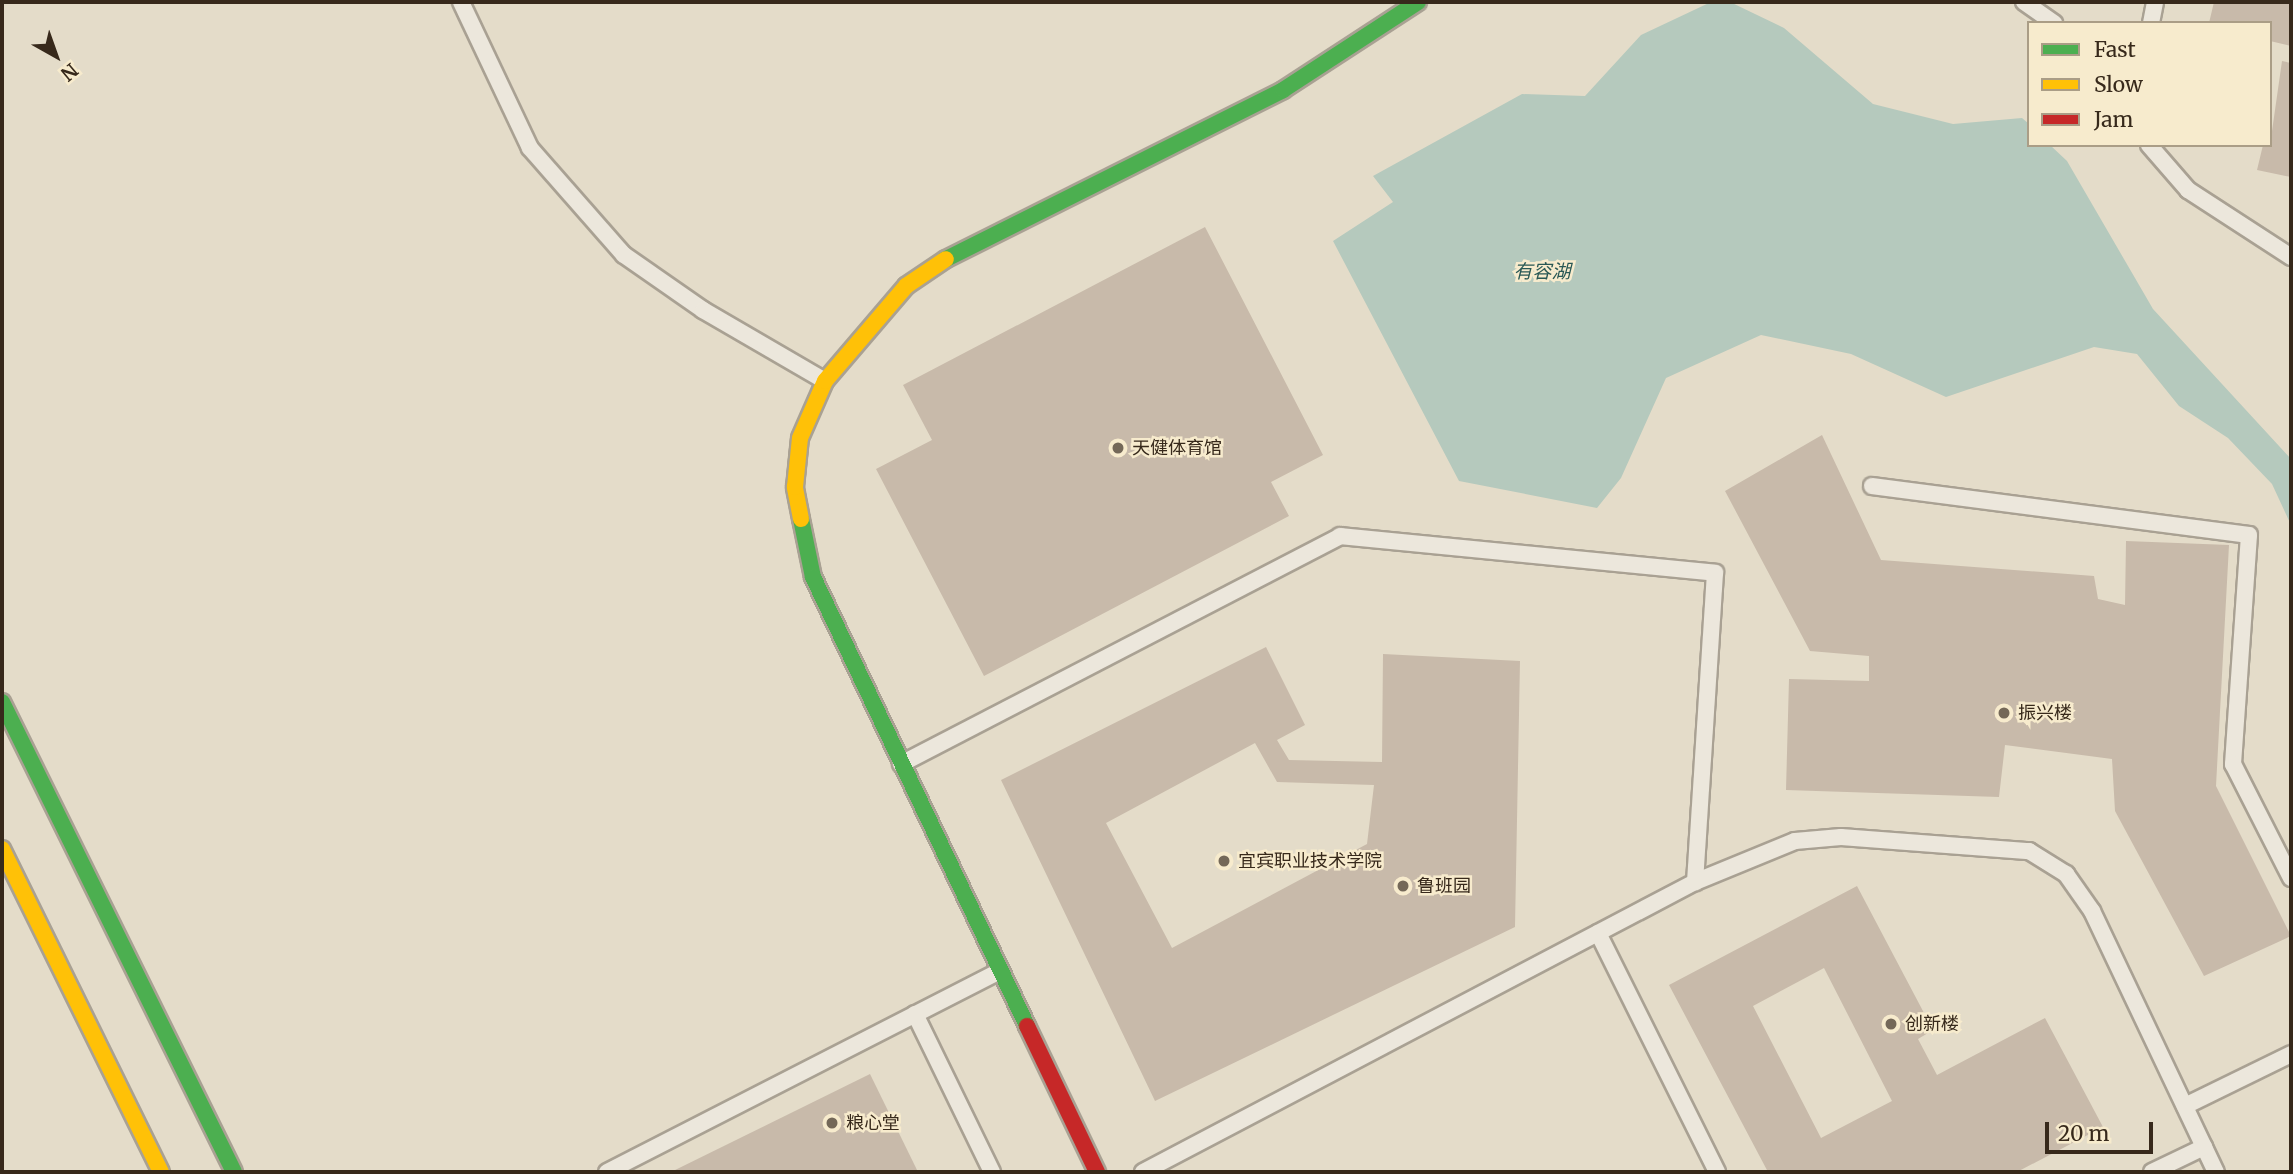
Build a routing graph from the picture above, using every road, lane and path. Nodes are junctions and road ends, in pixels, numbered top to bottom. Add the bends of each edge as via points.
1 (461, 2) edge
2 (1418, 2) edge
3 (2024, 2) edge
4 (2155, 2) edge
5 (2051, 21) edge
6 (2151, 21) edge
7 (2151, 147) edge
8 (2291, 257) edge
9 (825, 381) junction
10 (1872, 486) dead end
11 (2, 702) edge
12 (901, 764) junction
13 (2, 849) edge
14 (2291, 878) edge
15 (1695, 882) junction
16 (1598, 933) junction
17 (999, 971) junction
18 (915, 1014) junction
19 (2291, 1054) edge
20 (2185, 1106) junction
21 (2204, 1147) junction
22 (161, 1172) edge
23 (234, 1172) edge
24 (607, 1172) edge
25 (992, 1172) edge
26 (1097, 1172) edge
27 (1143, 1172) edge
28 (1717, 1172) edge
29 (2152, 1172) edge
30 (2216, 1172) edge

1 - 9 lane via 530,148 624,255 703,310
2 - 9 street via 1283,90 950,256 906,286
3 - 5 lane
4 - 6 lane
7 - 8 lane via 2188,190
9 - 12 street via 800,438 794,487 801,533 813,577
10 - 14 lane via 2249,535 2233,764
11 - 23 street
12 - 15 lane via 1340,536 1715,573
12 - 17 street
13 - 22 street
15 - 16 lane
15 - 20 lane via 1795,841 1841,836 2029,851 2066,874 2092,911
16 - 27 lane
16 - 28 lane
17 - 18 lane
17 - 26 street
18 - 24 lane
18 - 25 lane
19 - 20 lane
20 - 21 lane
21 - 29 lane
21 - 30 lane

